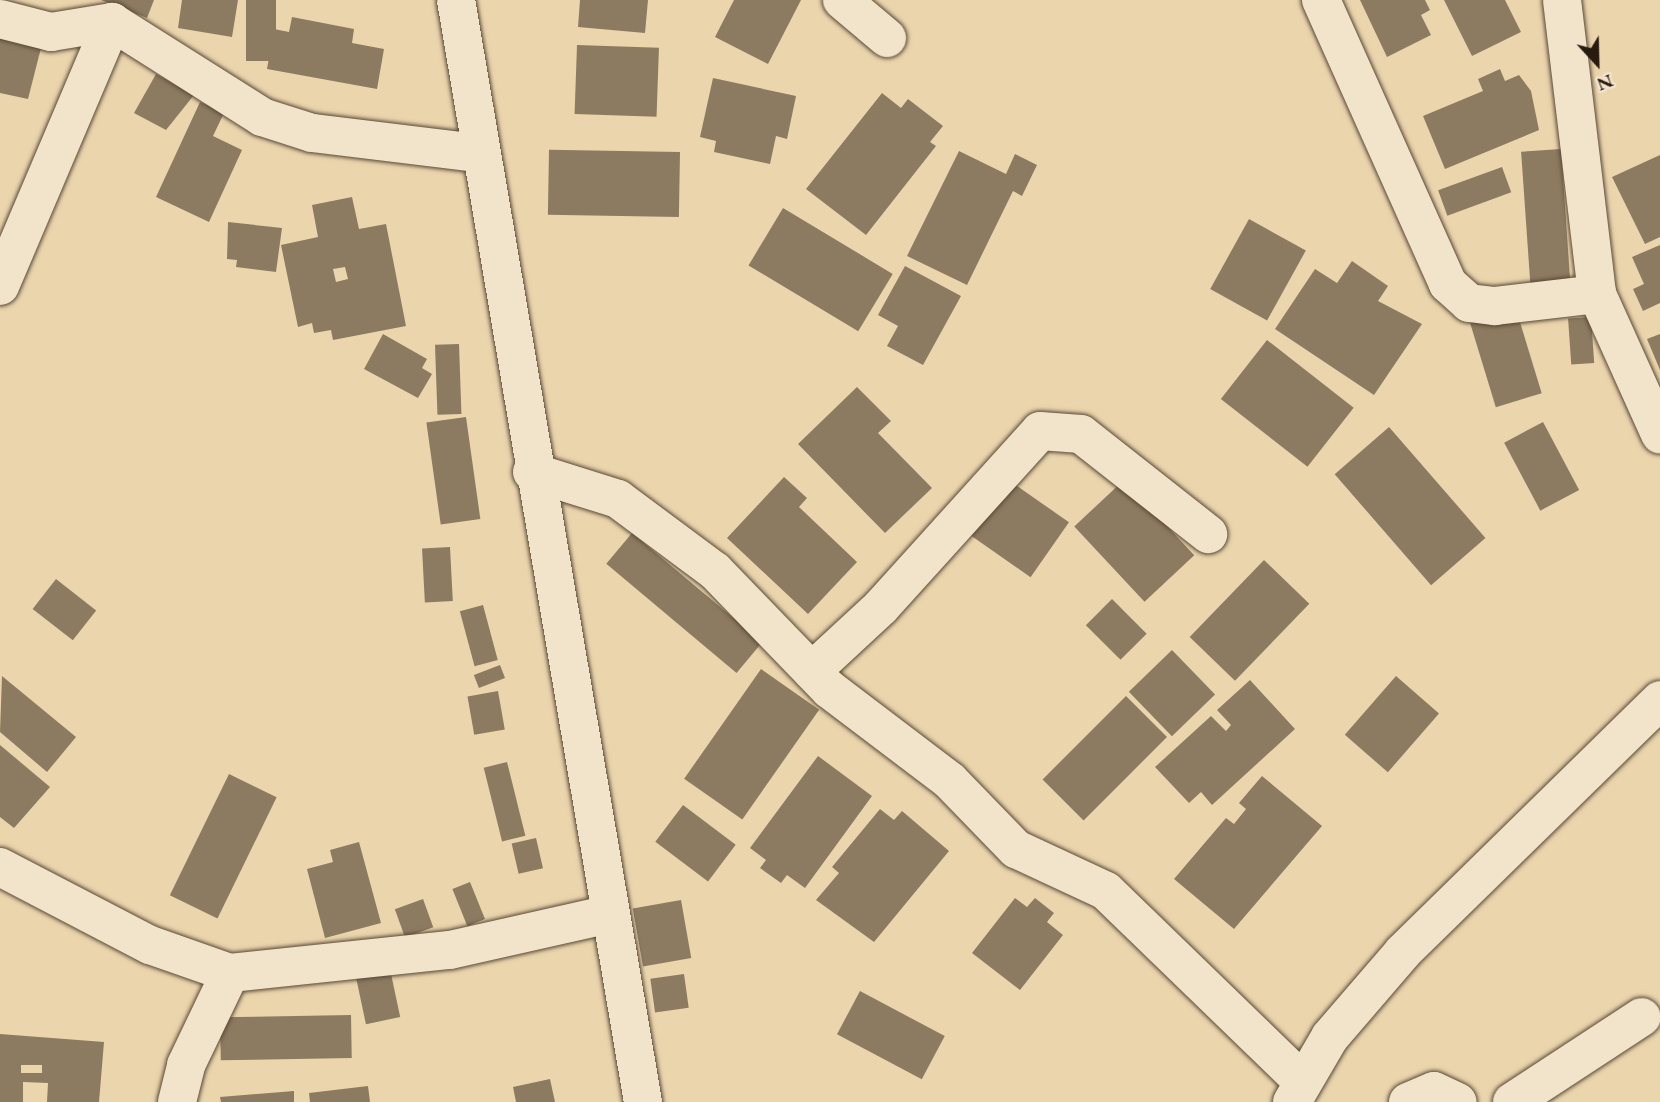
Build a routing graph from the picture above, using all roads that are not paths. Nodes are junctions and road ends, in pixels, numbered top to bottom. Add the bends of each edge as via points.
1 (456, 0) edge
2 (842, 0) edge
3 (1321, 0) edge
4 (1562, 0) edge
5 (0, 19) edge
6 (112, 22) junction
7 (887, 38) dead end
8 (478, 153) junction
9 (0, 286) edge
10 (1597, 294) junction
11 (1660, 434) edge
12 (532, 472) junction
13 (1208, 534) dead end
14 (812, 671) junction
15 (1660, 700) edge
16 (0, 867) edge
17 (610, 914) junction
18 (230, 973) junction
19 (1642, 1017) dead end
20 (1298, 1092) edge
21 (177, 1102) edge
22 (643, 1102) edge
23 (1408, 1102) edge
24 (1458, 1102) edge
25 (1513, 1102) edge

1 - 8 street
2 - 7 street
3 - 10 street via 1448,284 1469,303 1495,306
4 - 10 street
5 - 6 street via 51,32
6 - 8 street via 262,117 312,133
6 - 9 street
8 - 12 street
10 - 11 street
12 - 14 street via 618,499 715,571
12 - 17 street
13 - 14 street via 1081,434 1040,431 881,607
14 - 20 street via 950,781 1016,849 1106,891
15 - 20 street via 1404,952 1330,1037
16 - 18 street via 150,945
17 - 18 street via 412,956
17 - 22 street
18 - 21 street via 186,1065
19 - 25 street
23 - 24 street via 1434,1091

